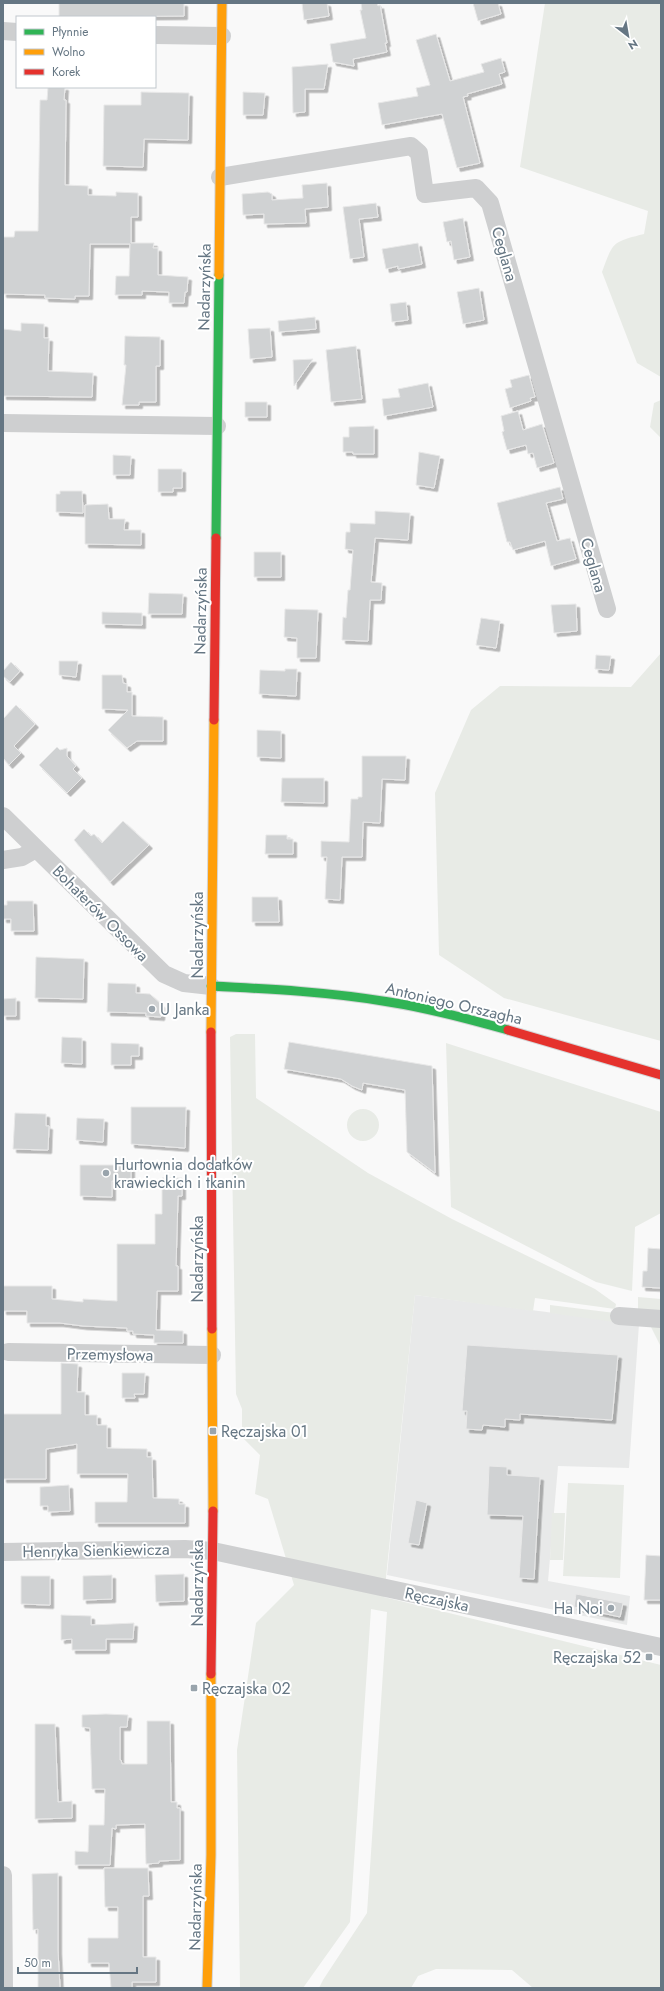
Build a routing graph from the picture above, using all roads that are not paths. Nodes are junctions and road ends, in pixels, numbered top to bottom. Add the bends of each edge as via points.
1 (222, 3) edge
2 (3, 31) edge
3 (16, 32) edge
4 (156, 35) edge
5 (222, 36) junction
6 (220, 177) junction
7 (3, 423) edge
8 (217, 426) junction
9 (607, 609) dead end
10 (3, 816) edge
11 (36, 849) junction
12 (3, 860) edge
13 (211, 986) junction
14 (661, 1075) edge
15 (619, 1316) dead end
16 (661, 1319) edge
17 (8, 1352) dead end
18 (212, 1355) junction
19 (213, 1551) junction
20 (3, 1552) edge
21 (661, 1647) edge
22 (3, 1875) edge
23 (4, 1988) edge
24 (207, 1988) edge

1 - 5 main road, Nadarzyńska
2 - 3 street
4 - 5 street
5 - 6 main road, Nadarzyńska
6 - 8 main road, Nadarzyńska
6 - 9 street, Ceglana via 411,146 420,153 425,194 476,188 490,202
7 - 8 street
8 - 13 main road, Nadarzyńska
10 - 11 street, Bohaterów Ossowa
11 - 12 street via 22,857
11 - 13 street, Bohaterów Ossowa via 164,974 184,983
13 - 14 main road, Antoniego Orszagha via 329,995 415,1007 474,1021
13 - 18 main road, Nadarzyńska
15 - 16 street
17 - 18 street, Przemysłowa
18 - 19 main road, Nadarzyńska
19 - 20 street, Henryka Sienkiewicza via 185,1549
19 - 21 street, Ręczajska
19 - 24 main road, Nadarzyńska via 212,1855
22 - 23 street

